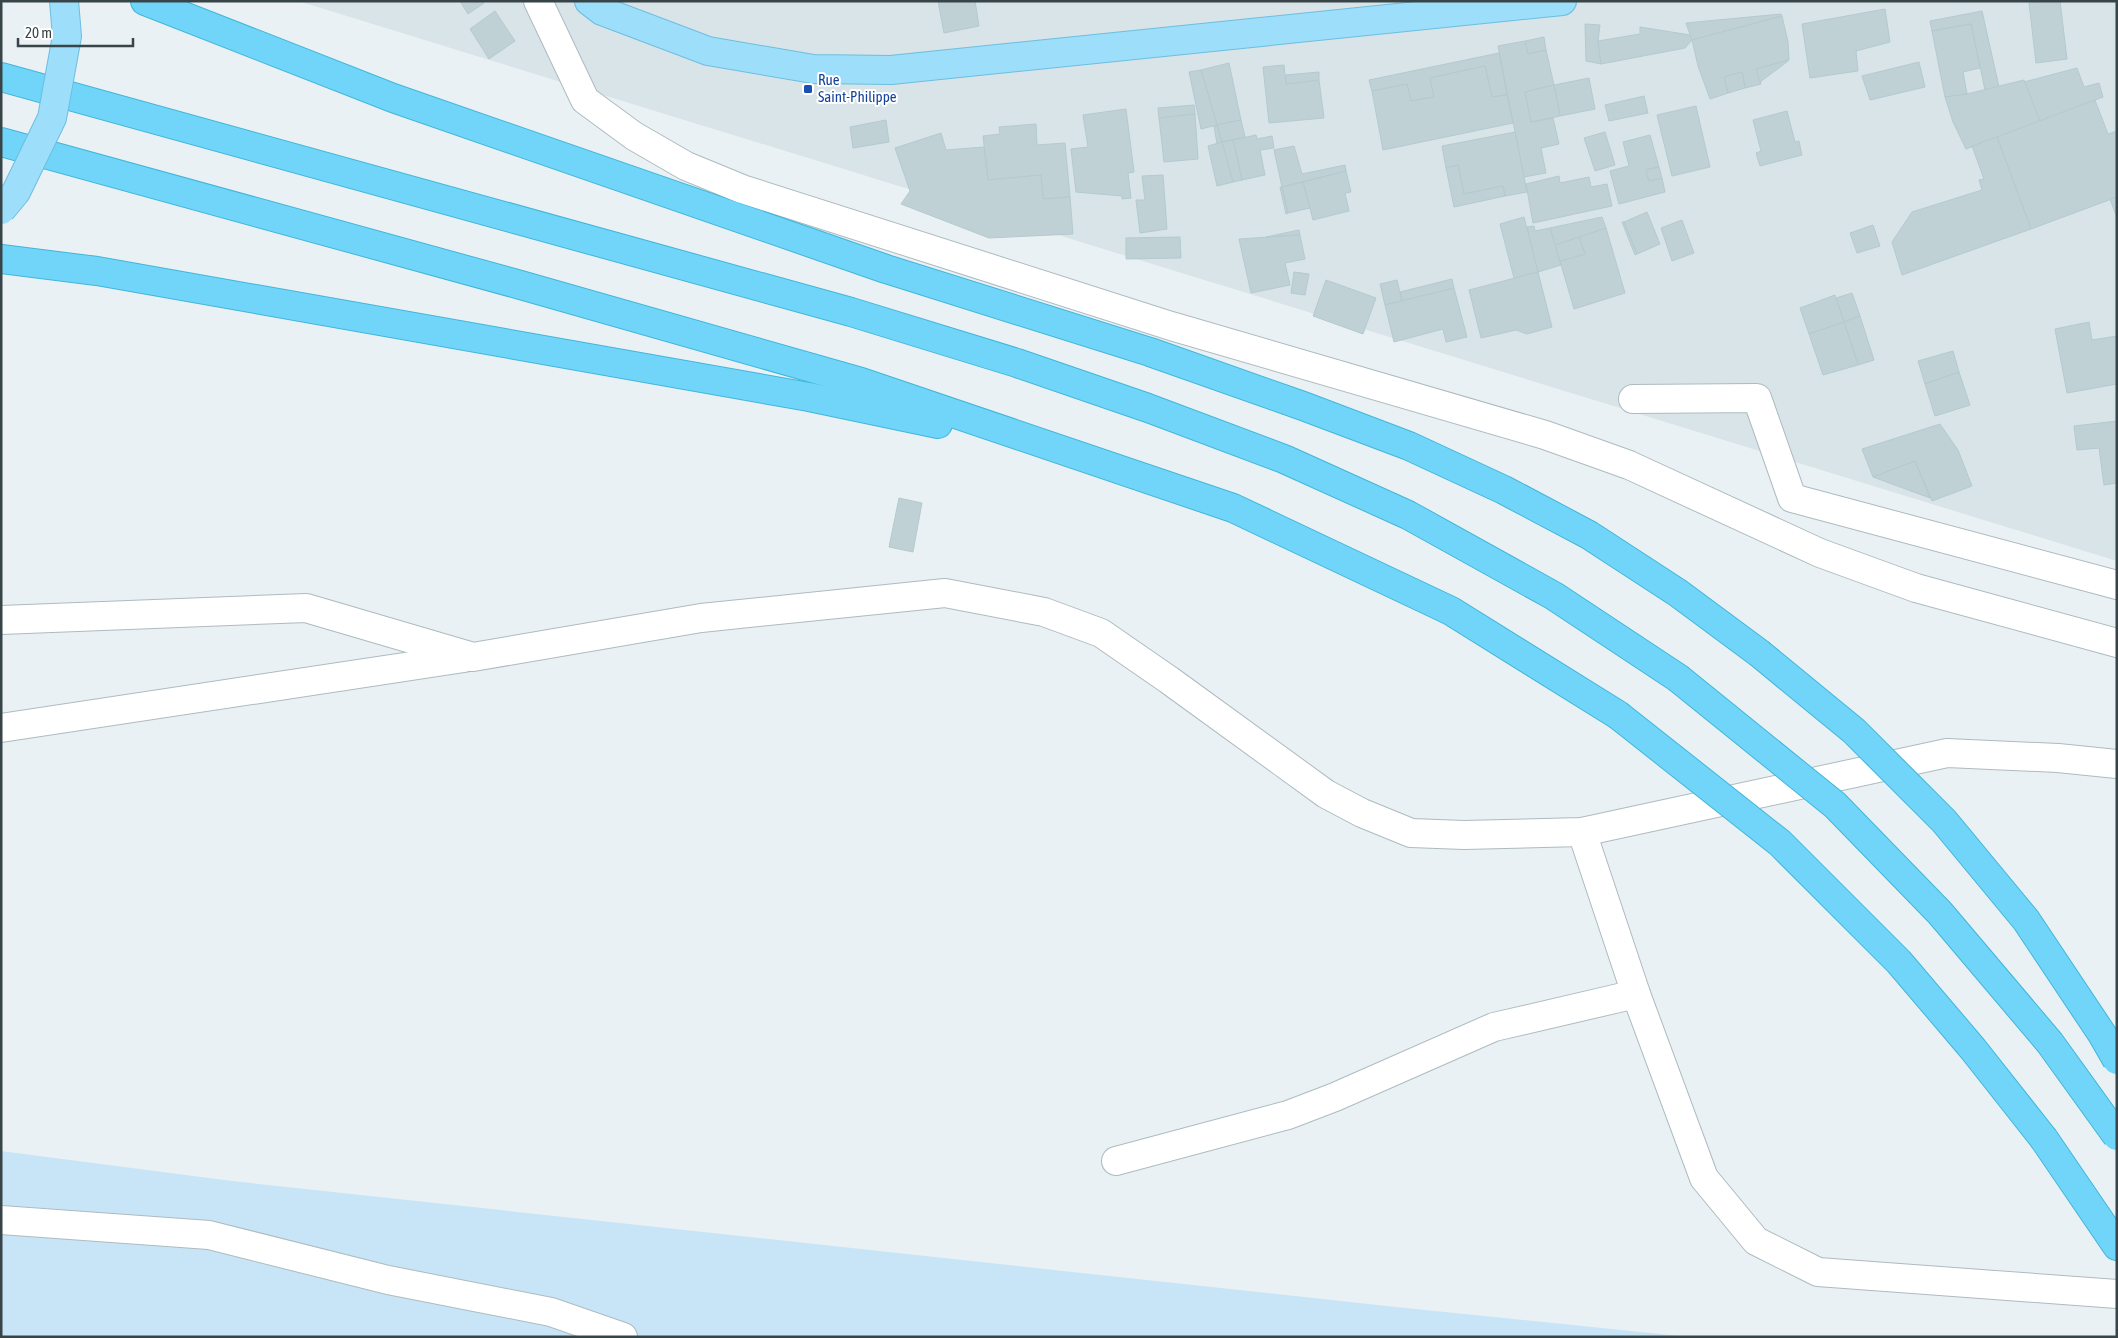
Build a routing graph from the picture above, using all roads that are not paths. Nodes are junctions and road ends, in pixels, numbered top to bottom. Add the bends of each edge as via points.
1 (64, 1) edge
2 (145, 1) edge
3 (538, 1) edge
4 (589, 1) edge
5 (1562, 1) edge
6 (1, 77) edge
7 (1, 142) edge
8 (1, 210) edge
9 (1, 259) edge
10 (1633, 399) dead end
11 (1052, 448) junction
12 (2117, 585) edge
13 (1, 620) edge
14 (2117, 643) edge
15 (473, 657) junction
16 (1, 728) edge
17 (2117, 764) edge
18 (1582, 832) junction
19 (1636, 994) junction
20 (2117, 1060) edge
21 (2117, 1136) edge
22 (1116, 1161) dead end
23 (1, 1220) edge
24 (2117, 1246) edge
25 (2117, 1294) edge
26 (623, 1337) edge

1 - 8 main road, bridge via 67,36 52,118 16,192
2 - 20 highway, bridge via 393,98 886,269 1150,352 1303,406 1409,446 1590,535 1678,592 1759,653 1854,731 1944,820 2026,920
3 - 14 lane via 585,100 634,136 678,161 742,190 1171,326 1545,435 1629,465 1820,553 1916,588
4 - 5 main road via 602,11 708,51 813,69 890,70
6 - 21 highway, bridge via 851,312 1016,363 1284,459 1408,515 1554,596 1678,678 1835,805 1940,913 2050,1043
7 - 11 highway via 861,382
9 - 11 highway via 97,271 809,397
10 - 12 lane via 1756,398 1792,498
11 - 24 highway, bridge via 1251,516 1451,611 1618,715 1780,843 1899,962 2044,1139
13 - 15 lane via 306,608
15 - 16 lane
15 - 18 lane via 701,618 945,593 1044,612 1100,633 1326,794 1362,814 1411,833 1464,836
17 - 18 lane via 1947,753
18 - 19 lane
19 - 22 lane via 1494,1027 1288,1115
19 - 25 lane via 1704,1178 1756,1241 1818,1272
23 - 26 lane via 209,1235 388,1280 551,1312

